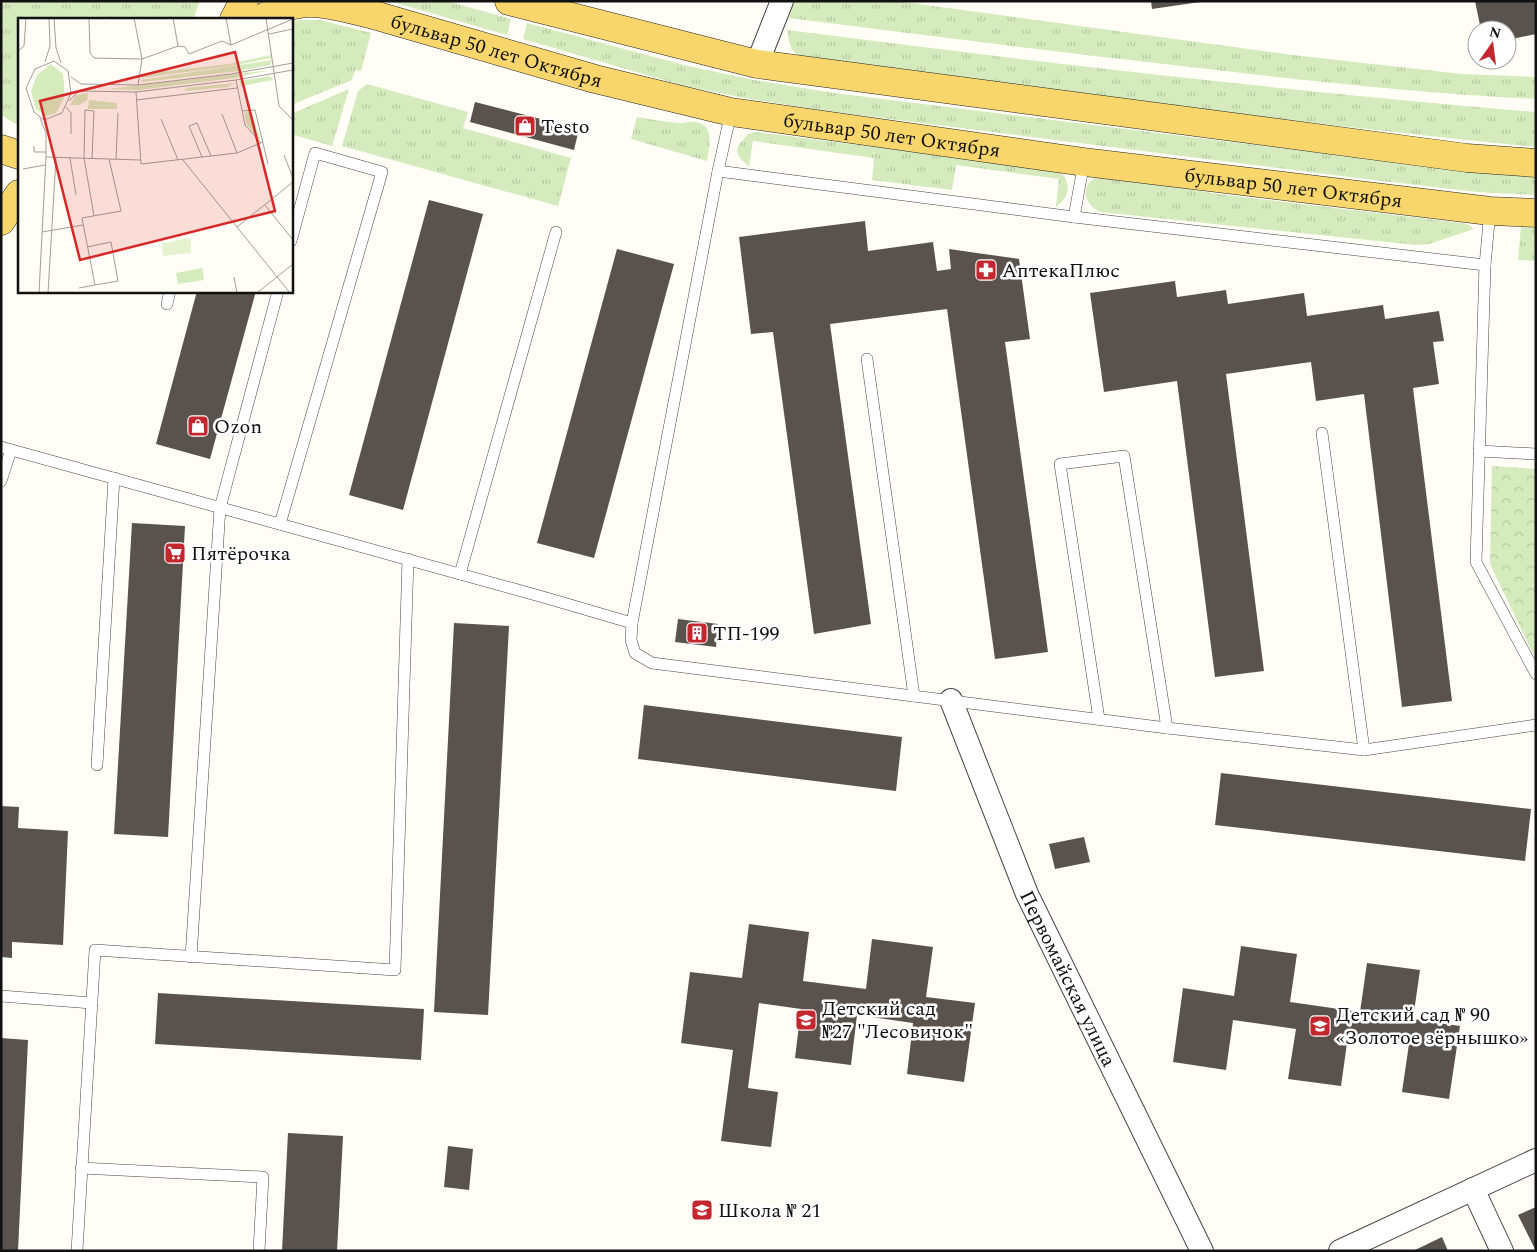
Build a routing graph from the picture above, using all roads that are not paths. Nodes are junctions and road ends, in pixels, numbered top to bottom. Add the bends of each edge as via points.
1 (244, 1) edge
2 (508, 1) edge
3 (782, 1) edge
4 (235, 18) edge
5 (263, 18) edge
6 (757, 64) junction
7 (731, 112) junction
8 (1, 149) edge
9 (18, 155) edge
10 (1084, 162) junction
11 (1536, 162) edge
12 (718, 171) junction
13 (18, 196) edge
14 (1490, 211) junction
15 (1536, 213) edge
16 (1074, 217) junction
17 (1, 221) edge
18 (556, 232) dead end
19 (292, 237) edge
20 (1485, 265) junction
21 (170, 292) edge
22 (278, 292) edge
23 (167, 304) dead end
24 (867, 358) dead end
25 (1322, 434) dead end
26 (6, 448) edge
27 (1479, 451) junction
28 (1536, 454) edge
29 (114, 478) junction
30 (1, 481) edge
31 (220, 508) junction
32 (280, 524) junction
33 (408, 559) junction
34 (460, 574) junction
35 (632, 623) junction
36 (1536, 674) edge
37 (914, 696) junction
38 (952, 700) junction
39 (1099, 719) junction
40 (1536, 725) edge
41 (1167, 728) junction
42 (1364, 750) junction
43 (97, 765) dead end
44 (191, 957) junction
45 (1, 996) edge
46 (92, 1003) junction
47 (1536, 1160) edge
48 (81, 1168) junction
49 (1473, 1189) junction
50 (77, 1251) edge
51 (259, 1251) edge
52 (1202, 1251) edge
53 (1340, 1251) edge
54 (1502, 1251) edge

1 - 4 main road
2 - 6 main road
3 - 6 street
5 - 7 main road, бульвар 50 лет Октября via 276,10 309,2 338,6 595,79
6 - 11 main road via 1468,158
7 - 10 main road, бульвар 50 лет Октября
7 - 12 lane
8 - 9 main road
10 - 14 main road, бульвар 50 лет Октября
10 - 16 lane
12 - 16 lane
12 - 35 lane
13 - 17 main road
14 - 15 main road, бульвар 50 лет Октября
14 - 20 lane
16 - 20 lane
18 - 34 lane
19 - 32 lane via 315,153 382,172
20 - 27 lane
21 - 23 lane
22 - 31 lane
24 - 37 lane
25 - 42 lane
26 - 29 lane
26 - 30 lane
27 - 28 lane
27 - 36 lane via 1476,562
29 - 31 lane
29 - 43 lane
31 - 32 lane
31 - 44 lane
32 - 33 lane
33 - 34 lane
33 - 44 lane via 395,970
34 - 35 lane
35 - 37 lane via 631,640 635,653 652,663
37 - 38 lane
38 - 39 lane
38 - 52 street, Первомайская улица via 1027,894
39 - 41 lane
39 - 41 lane via 1060,464 1124,456
40 - 42 lane
41 - 42 lane
44 - 46 lane via 95,950
45 - 46 lane
46 - 48 lane
47 - 49 street
48 - 50 lane
48 - 51 lane via 263,1177
49 - 53 street
49 - 54 street

